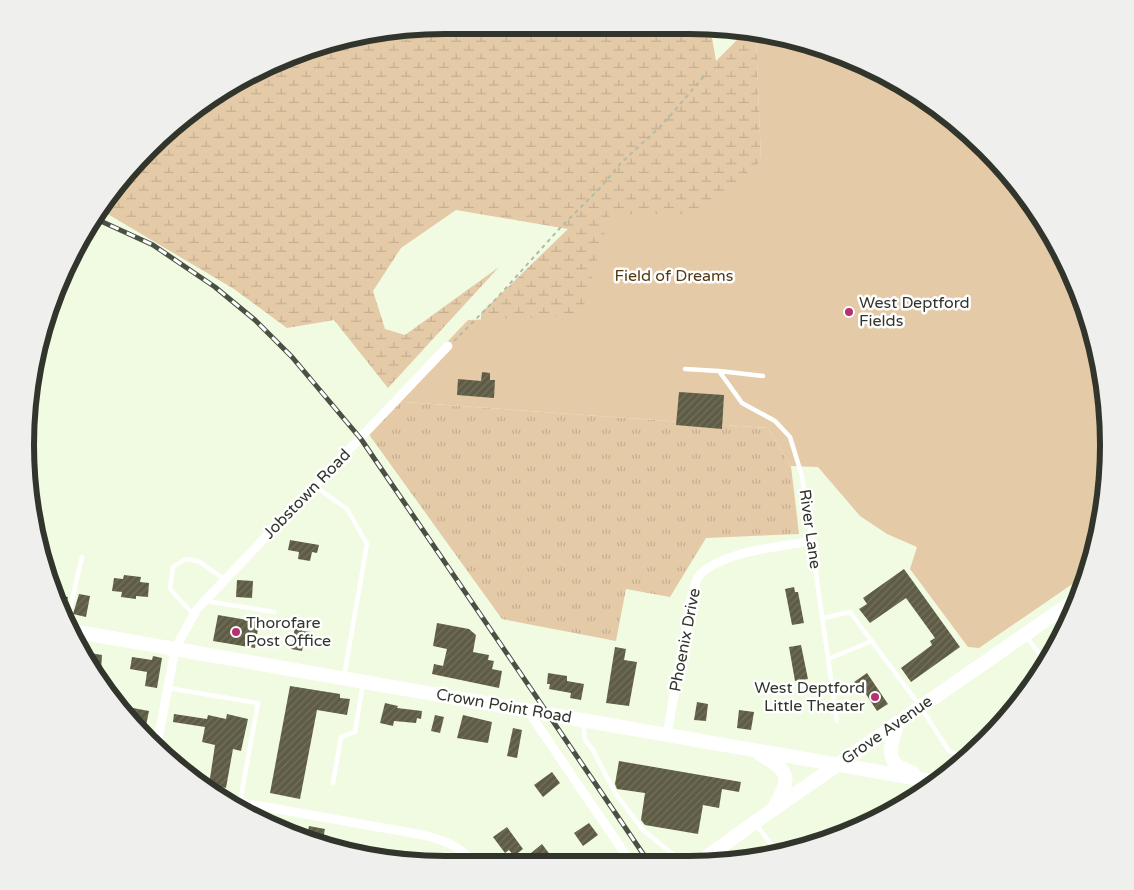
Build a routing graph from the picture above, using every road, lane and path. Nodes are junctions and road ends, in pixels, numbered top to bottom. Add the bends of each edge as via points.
1 (706, 75) dead end
2 (448, 346) joint
3 (685, 369) dead end
4 (719, 371) junction
5 (763, 376) dead end
6 (315, 486) junction
7 (812, 541) junction
8 (82, 557) dead end
9 (226, 580) junction
10 (206, 600) junction
11 (1068, 604) edge
12 (69, 612) edge
13 (274, 612) dead end
14 (194, 615) junction
15 (823, 618) junction
16 (79, 632) edge
17 (1025, 634) junction
18 (872, 641) junction
19 (175, 650) junction
20 (1041, 656) dead end
21 (828, 659) junction
22 (344, 678) junction
23 (363, 682) junction
24 (168, 688) junction
25 (920, 706) junction
26 (528, 711) junction
27 (583, 720) junction
28 (837, 722) dead end
29 (898, 722) junction
30 (667, 735) junction
31 (158, 740) edge
32 (753, 750) junction
33 (959, 755) edge
34 (839, 764) junction
35 (929, 778) edge
36 (927, 780) edge
37 (333, 783) dead end
38 (240, 802) edge
39 (244, 804) edge
40 (773, 810) junction
41 (754, 822) junction
42 (773, 847) edge
43 (709, 855) edge
44 (469, 856) edge
45 (627, 856) edge
46 (675, 856) edge

1 - 2 path via 663,124 620,164 496,299
2 - 6 street, Jobstown Road
3 - 4 lane
4 - 5 lane
4 - 7 lane, River Lane via 742,403 775,421 790,437 802,476
6 - 9 street, Jobstown Road
6 - 22 lane via 348,509 366,544
7 - 15 lane, River Lane
7 - 30 street, Phoenix Drive via 729,556 713,564 698,578 691,598
8 - 12 lane
9 - 10 street, Jobstown Road
9 - 14 lane via 198,561 185,559 173,567 170,589
10 - 13 lane
10 - 14 street, Jobstown Road
11 - 17 main road, Grove Avenue
14 - 19 street, Jobstown Road
15 - 18 lane via 850,612
15 - 21 lane, River Lane
16 - 19 main road, Crown Point Road
17 - 20 lane
17 - 25 main road, Grove Avenue
18 - 21 lane
18 - 25 lane
19 - 22 main road, Crown Point Road
19 - 24 street, Jobstown Road
21 - 28 lane, River Lane
22 - 23 main road, Crown Point Road
23 - 26 main road, Crown Point Road
23 - 37 lane via 355,732 341,737
24 - 31 street, Jobstown Road
24 - 38 lane via 258,703
25 - 29 main road, Grove Avenue
25 - 33 lane via 949,751
26 - 27 main road, Crown Point Road
26 - 45 street
27 - 30 main road, Crown Point Road
27 - 46 lane via 586,740 615,793 642,830
29 - 34 main road, Grove Avenue
29 - 35 main road via 891,743 892,759 898,766
30 - 32 main road, Crown Point Road
32 - 34 main road, Crown Point Road
32 - 40 main road via 780,766 785,776 785,787
34 - 36 main road, Crown Point Road
34 - 40 main road, Grove Avenue
39 - 44 street via 422,835 448,842
40 - 41 main road, Grove Avenue
41 - 42 lane
41 - 43 main road, Grove Avenue

